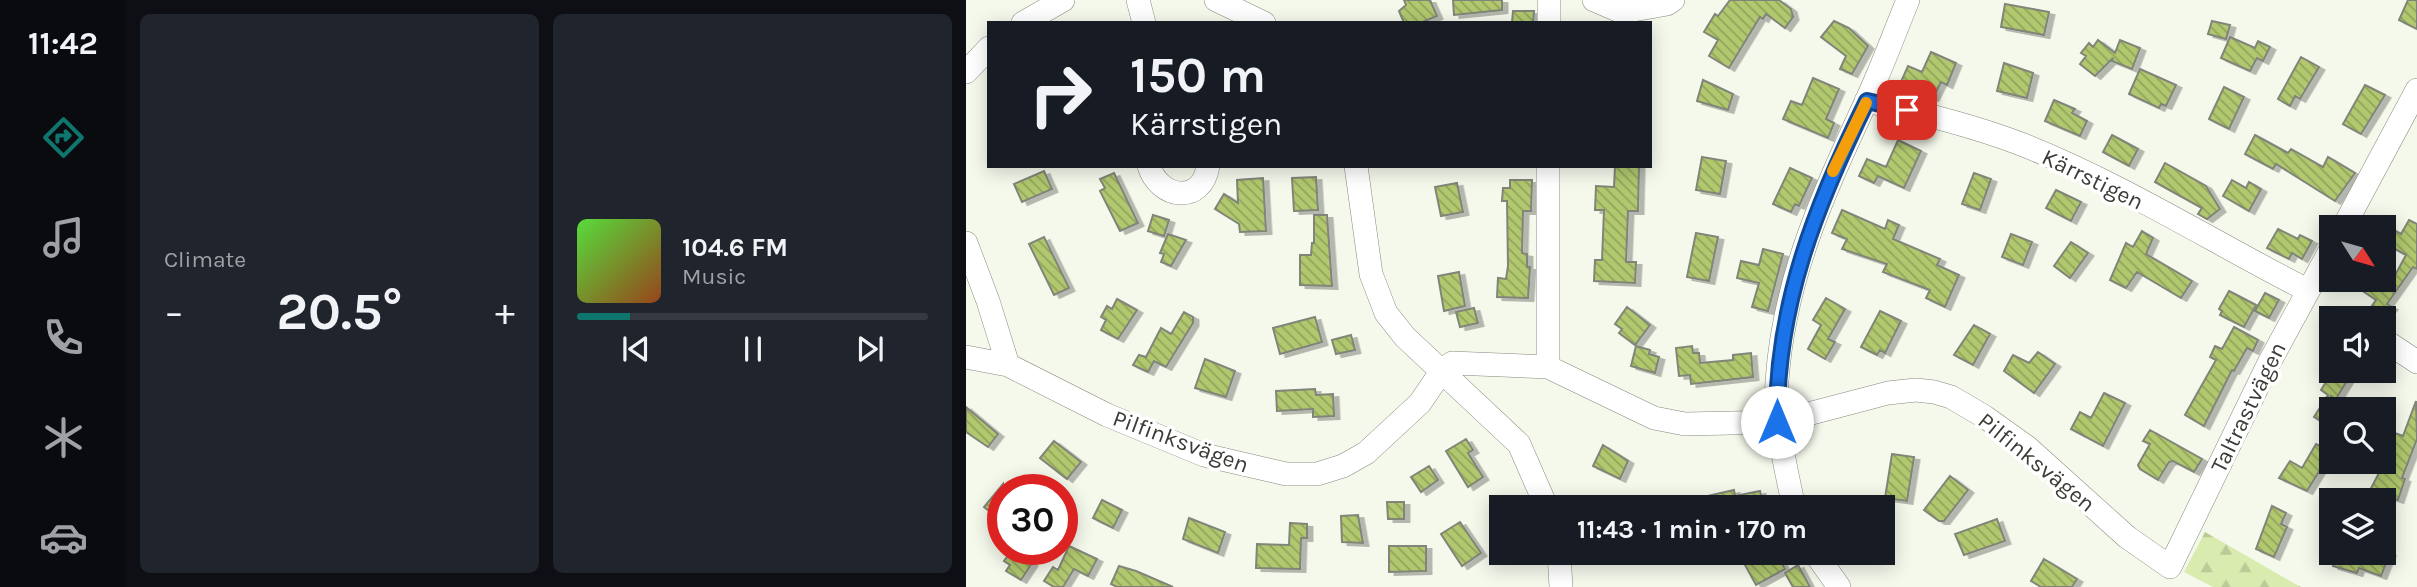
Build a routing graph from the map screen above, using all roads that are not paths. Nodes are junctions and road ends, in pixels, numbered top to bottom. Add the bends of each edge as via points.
1 (1063, 0) edge
2 (1138, 0) edge
3 (1216, 0) edge
4 (1549, 0) edge
5 (1594, 0) edge
6 (1672, 0) edge
7 (1908, 0) edge
8 (1026, 21) edge
9 (1143, 21) edge
10 (1260, 21) edge
11 (1549, 21) edge
12 (987, 50) edge
13 (966, 72) edge
14 (2417, 90) edge
15 (1867, 101) junction
16 (1150, 168) edge
17 (1207, 168) edge
18 (1356, 168) edge
19 (1548, 168) edge
20 (2350, 215) edge
21 (966, 243) edge
22 (2319, 270) edge
23 (2307, 290) junction
24 (2396, 348) edge
25 (966, 357) edge
26 (2417, 362) edge
27 (1008, 365) junction
28 (1548, 367) junction
29 (1441, 372) junction
30 (1777, 422) junction
31 (1541, 495) edge
32 (1791, 495) edge
33 (1560, 565) edge
34 (1823, 565) edge
35 (2170, 567) joint
36 (1561, 587) edge
37 (1839, 587) edge

1 - 8 street
2 - 9 street
3 - 10 street
4 - 11 street
5 - 6 street via 1622,12
7 - 15 street
12 - 13 street
14 - 20 street
15 - 23 street, Kärrstigen via 2032,149
15 - 30 street via 1825,188 1802,256 1781,351
16 - 17 street via 1152,177 1173,194 1200,187
18 - 29 street via 1377,296 1405,337
19 - 28 street
21 - 27 street
22 - 23 street, Taltrastvägen
23 - 35 street, Taltrastvägen
24 - 26 street
25 - 27 street, Pilfinksvägen
27 - 29 street, Pilfinksvägen via 1107,415 1204,455 1286,474 1317,474 1343,467 1366,453 1420,402
28 - 29 street, Pilfinksvägen via 1467,362 1452,363
28 - 30 street, Pilfinksvägen via 1654,418 1711,425
29 - 31 street via 1519,444
30 - 32 street
30 - 35 street, Pilfinksvägen via 1888,393 1916,390 1951,397 2027,447 2127,537
33 - 36 street
34 - 37 street

